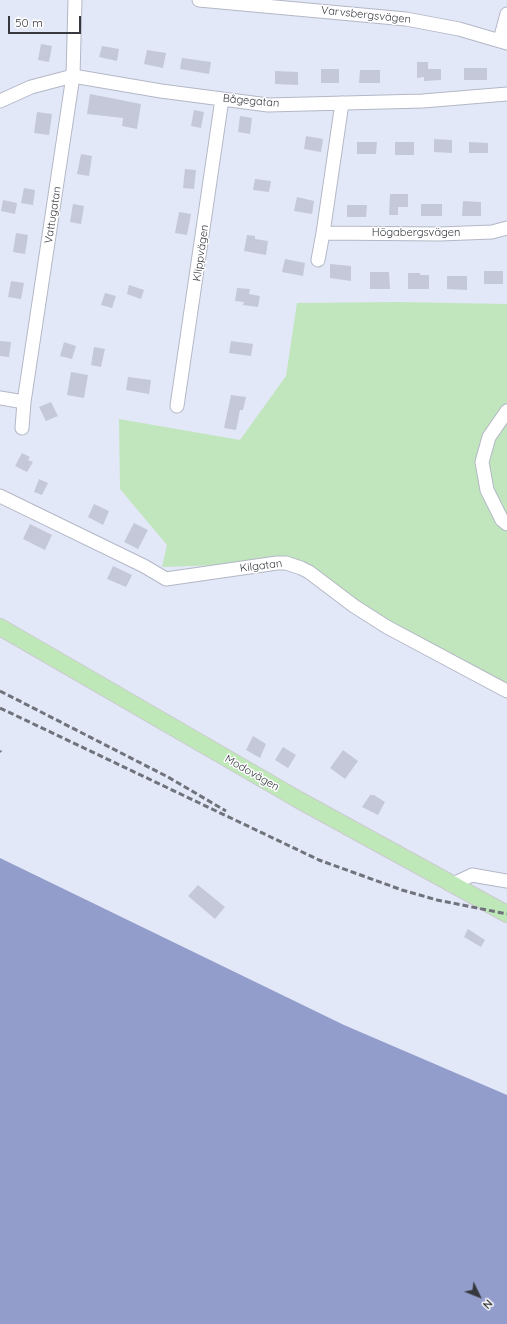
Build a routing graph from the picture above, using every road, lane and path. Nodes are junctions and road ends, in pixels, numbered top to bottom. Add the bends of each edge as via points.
1 (75, 0) edge
2 (199, 0) edge
3 (507, 14) edge
4 (503, 41) edge
5 (74, 76) junction
6 (507, 94) edge
7 (222, 99) junction
8 (0, 101) edge
9 (342, 103) junction
10 (507, 228) edge
11 (324, 233) junction
12 (318, 260) dead end
13 (0, 398) edge
14 (24, 402) junction
15 (178, 406) dead end
16 (507, 411) edge
17 (22, 428) dead end
18 (0, 496) edge
19 (507, 524) edge
20 (0, 627) edge
21 (507, 691) edge
22 (507, 881) edge
23 (451, 884) junction
24 (507, 914) edge

1 - 5 street, Vattugatan
2 - 4 street, Varvsbergsvägen via 406,19
3 - 4 street
5 - 7 street, Bågegatan
5 - 8 street, Bågegatan via 31,87
5 - 14 street, Vattugatan
6 - 9 street, Bågegatan
7 - 9 street, Bågegatan via 268,105
7 - 15 street, Klippvägen
9 - 11 street
10 - 11 street, Högabergsvägen via 492,232 440,234
11 - 12 street
13 - 14 street
14 - 17 street, Vattugatan
16 - 19 street via 489,437 482,462 487,490 502,520
18 - 21 street, Kilgatan via 166,579 278,563 301,568 387,627
20 - 23 main road, Modovägen
22 - 23 street via 472,875
23 - 24 main road, Modovägen

